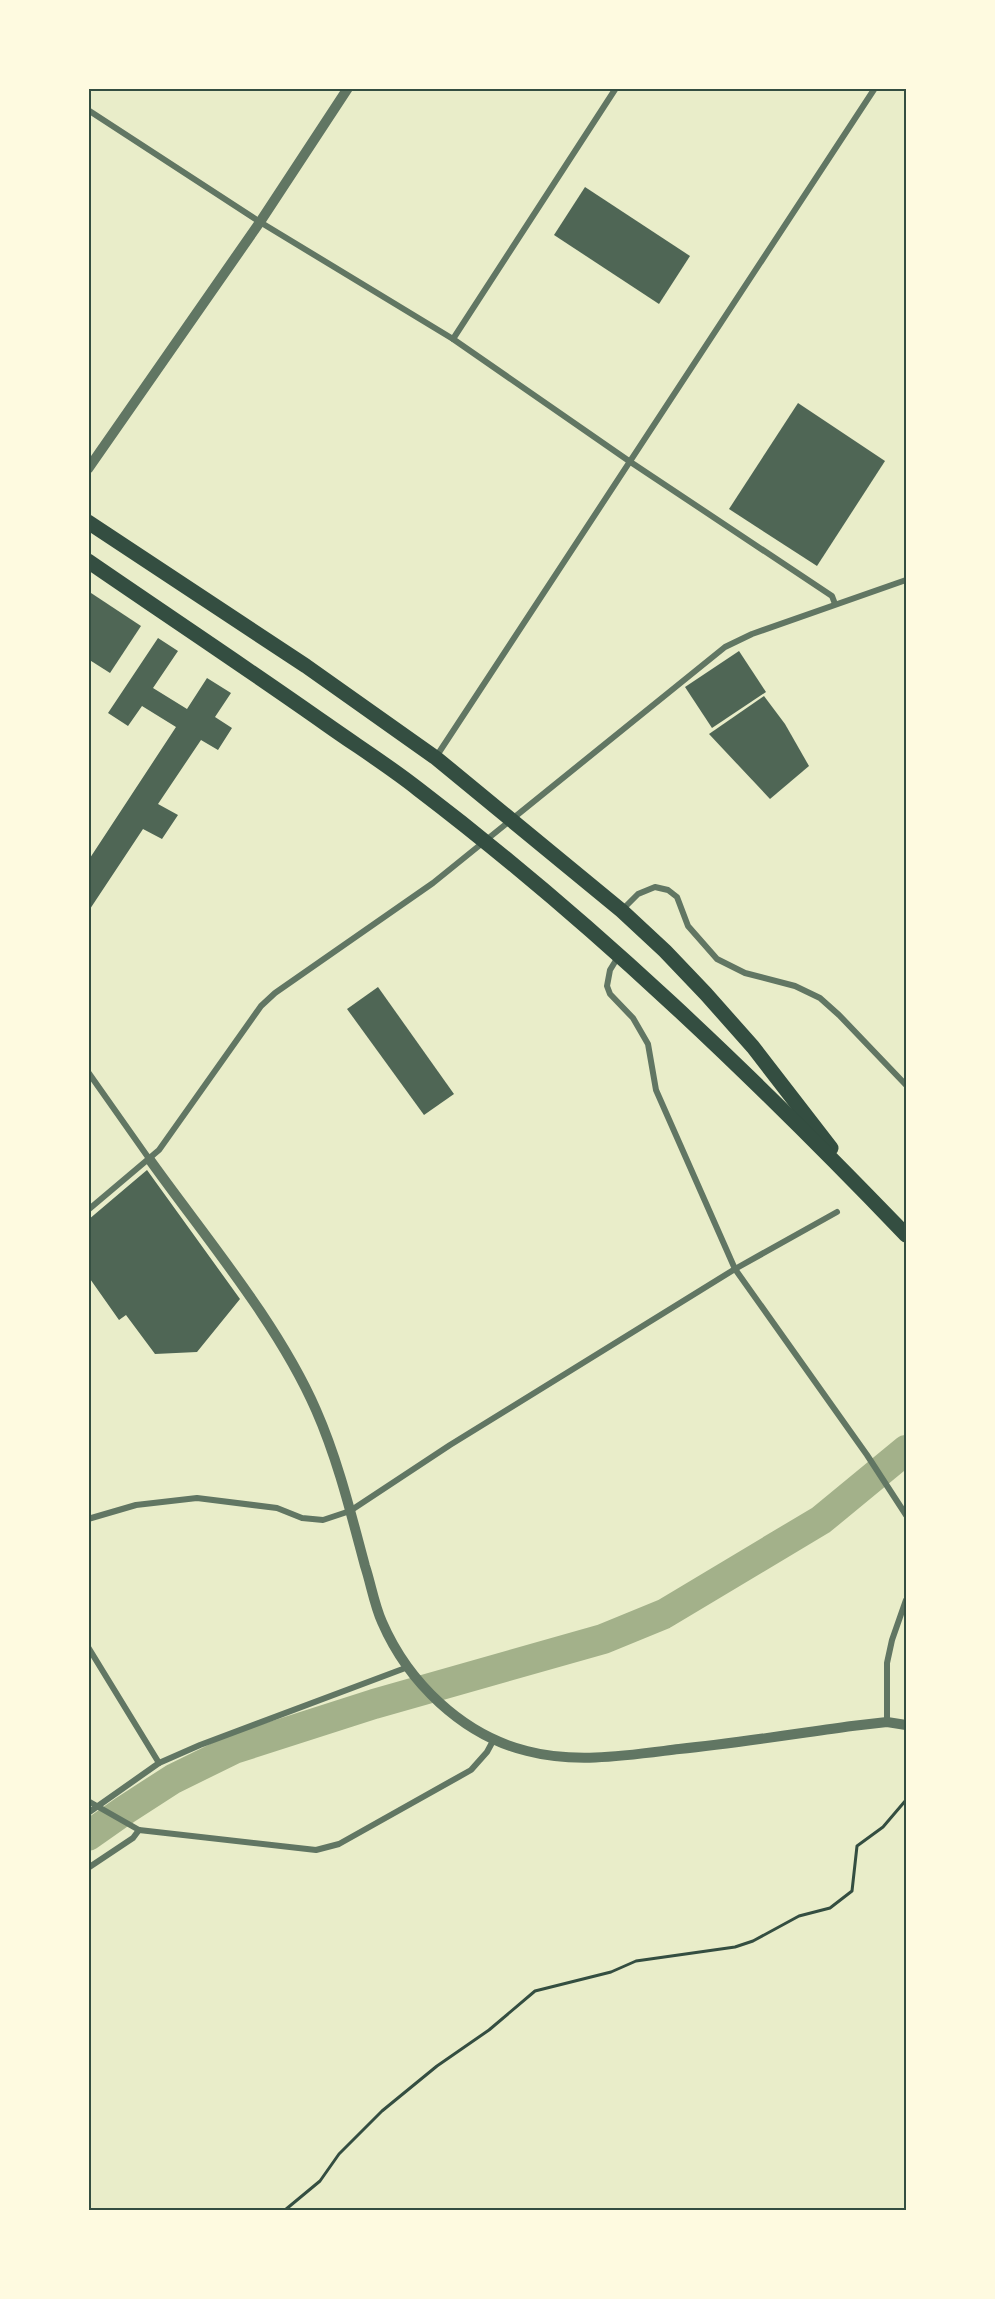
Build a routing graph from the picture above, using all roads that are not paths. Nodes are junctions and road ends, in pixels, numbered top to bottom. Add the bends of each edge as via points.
1 (348, 88) edge
2 (616, 88) edge
3 (875, 88) edge
4 (88, 110) edge
5 (260, 222) junction
6 (453, 339) junction
7 (629, 461) junction
8 (88, 469) edge
9 (88, 522) edge
10 (88, 561) edge
11 (906, 580) edge
12 (835, 604) junction
13 (436, 758) junction
14 (511, 819) junction
15 (484, 840) junction
16 (621, 911) junction
17 (620, 954) junction
18 (88, 1072) edge
19 (906, 1085) edge
20 (150, 1160) junction
21 (855, 1181) junction
22 (88, 1210) edge
23 (837, 1212) dead end
24 (906, 1235) edge
25 (735, 1269) junction
26 (350, 1511) junction
27 (906, 1515) edge
28 (88, 1519) edge
29 (906, 1600) edge
30 (88, 1647) edge
31 (410, 1671) junction
32 (887, 1722) junction
33 (906, 1725) edge
34 (494, 1739) junction
35 (159, 1763) junction
36 (88, 1801) edge
37 (101, 1808) junction
38 (88, 1813) edge
39 (136, 1828) junction
40 (88, 1868) edge

1 - 5 street
2 - 6 street
3 - 7 street
4 - 5 street
5 - 6 street
5 - 8 street
6 - 7 street
7 - 12 street via 832,596
7 - 13 street
9 - 13 main road via 306,666
10 - 15 main road via 416,787
11 - 12 street
12 - 14 street via 725,646
13 - 14 main road
14 - 15 street
14 - 16 main road
15 - 17 main road
15 - 20 street via 433,883 261,1006
16 - 19 street via 638,894 655,887 668,890 677,897 688,926 717,959 820,998
16 - 21 main road via 673,959 753,1047
17 - 21 main road
17 - 25 street via 610,970 607,986 648,1044 656,1090
18 - 20 street
20 - 22 street
20 - 26 street via 251,1300 302,1381 317,1412
21 - 24 main road
23 - 25 street
25 - 26 street
25 - 27 street
26 - 28 street via 323,1520 197,1498 136,1505
26 - 31 street via 381,1620
29 - 32 street via 888,1663
30 - 35 street
31 - 34 street via 445,1707
31 - 35 street
32 - 33 street
32 - 34 street via 624,1756 567,1757 526,1751
34 - 39 street via 471,1770 339,1844 316,1850
35 - 37 street
36 - 37 street
37 - 38 street
37 - 39 street
39 - 40 street via 133,1838

